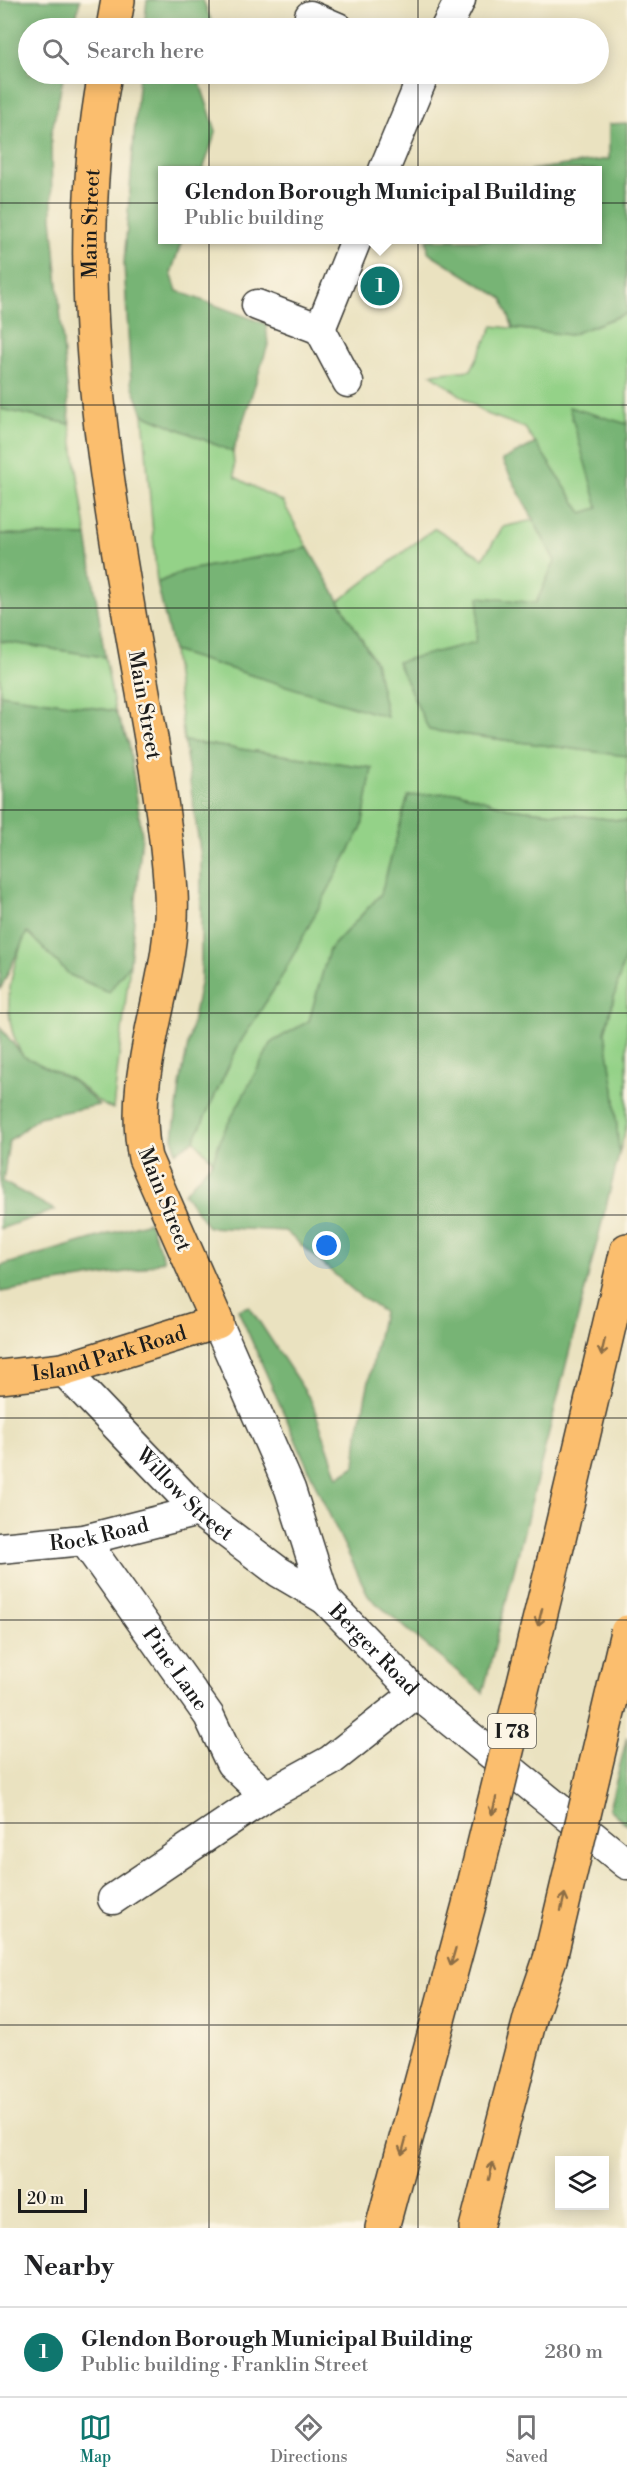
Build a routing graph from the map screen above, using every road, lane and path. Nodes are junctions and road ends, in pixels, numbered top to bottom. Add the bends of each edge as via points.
1 (118, 0) edge
2 (460, 0) edge
3 (310, 16) dead end
4 (115, 18) edge
5 (315, 18) edge
6 (451, 18) edge
7 (103, 84) edge
8 (420, 84) edge
9 (386, 166) edge
10 (354, 244) edge
11 (257, 305) dead end
12 (320, 329) junction
13 (348, 382) dead end
14 (627, 1250) edge
15 (216, 1322) junction
16 (63, 1370) junction
17 (0, 1377) edge
18 (198, 1511) junction
19 (84, 1540) junction
20 (0, 1548) edge
21 (325, 1599) junction
22 (627, 1631) edge
23 (416, 1693) junction
24 (266, 1796) junction
25 (627, 1864) edge
26 (113, 1899) dead end
27 (382, 2228) edge
28 (476, 2228) edge

1 - 4 main road
2 - 6 street
3 - 5 street
7 - 15 main road, Main Street via 96,120 91,204 91,304 100,417 122,574 162,799 171,893 169,938 145,1055 140,1131 145,1158
8 - 9 street
10 - 12 street
11 - 12 street
12 - 13 street
14 -> 27 main road, I 78, bridge via 470,1901
15 - 16 main road, Island Park Road
15 - 21 street, Berger Road via 290,1489
16 - 17 main road, Island Park Road
16 - 18 street, Willow Street
18 - 19 street, Rock Road
18 - 21 street, Willow Street via 279,1572
19 - 20 street, Rock Road
19 - 24 street, Pine Lane via 209,1716 231,1763
21 - 23 street, Berger Road
28 -> 22 main road, bridge via 531,2015 550,1959
23 - 24 street via 330,1761
23 - 25 street, Berger Road
24 - 26 street

